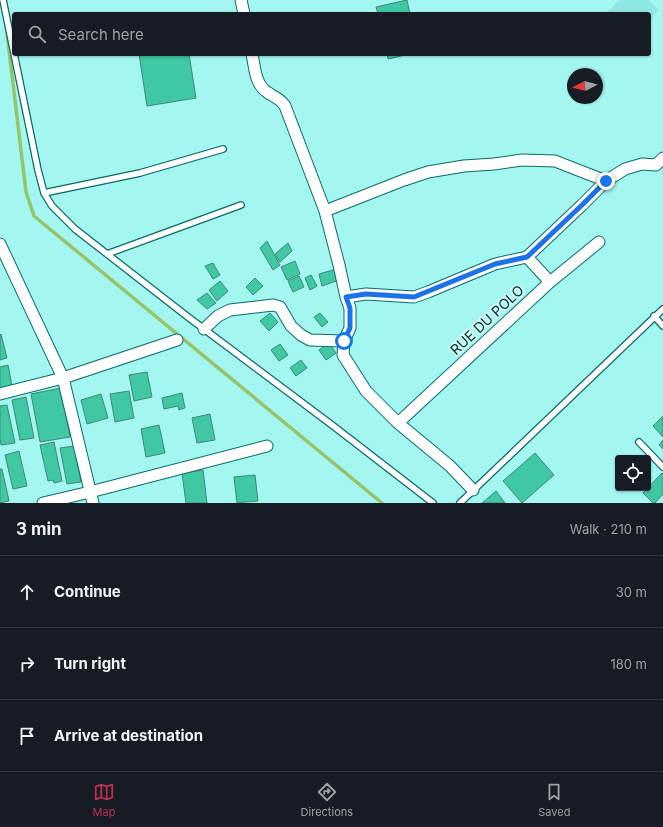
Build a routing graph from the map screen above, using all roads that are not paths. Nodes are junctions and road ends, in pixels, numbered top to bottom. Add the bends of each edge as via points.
1 (3, 0) edge
2 (241, 0) edge
3 (244, 12) edge
4 (12, 44) edge
5 (15, 56) edge
6 (252, 56) edge
7 (223, 149) dead end
8 (663, 158) edge
9 (606, 181) junction
10 (44, 193) junction
11 (241, 205) dead end
12 (325, 211) junction
13 (599, 242) dead end
14 (0, 244) edge
15 (107, 254) junction
16 (527, 257) junction
17 (550, 282) junction
18 (346, 297) junction
19 (663, 309) edge
20 (654, 316) junction
21 (663, 326) edge
22 (204, 329) junction
23 (177, 340) dead end
24 (344, 341) junction
25 (63, 378) junction
26 (0, 394) edge
27 (398, 423) junction
28 (639, 442) dead end
29 (267, 446) dead end
30 (663, 467) edge
31 (473, 490) junction
32 (91, 498) edge
33 (43, 503) edge
34 (433, 503) edge
35 (460, 503) edge

1 - 4 lane
2 - 3 street
5 - 10 lane
6 - 12 street via 261,86 282,100 285,106
7 - 10 lane via 140,173
8 - 9 street via 656,165 642,164 625,169
9 - 12 street via 555,161 522,160 464,166 428,172
9 - 16 street
10 - 15 lane via 52,206 75,229
11 - 15 lane
12 - 18 street
13 - 17 street, RUE DU POLO
14 - 25 street
15 - 22 lane
16 - 17 street
16 - 18 street via 495,264 414,297 366,294
17 - 27 street, RUE DU POLO
18 - 24 street via 350,308 350,328
19 - 20 lane
20 - 21 lane
20 - 31 lane
22 - 24 street via 218,316 230,310 273,305 280,307 291,326 310,340
22 - 34 lane
23 - 25 street
24 - 27 street via 343,355 366,391
25 - 26 street
25 - 32 street
27 - 31 street via 450,466
28 - 30 lane
29 - 32 street
31 - 35 lane
32 - 33 street

